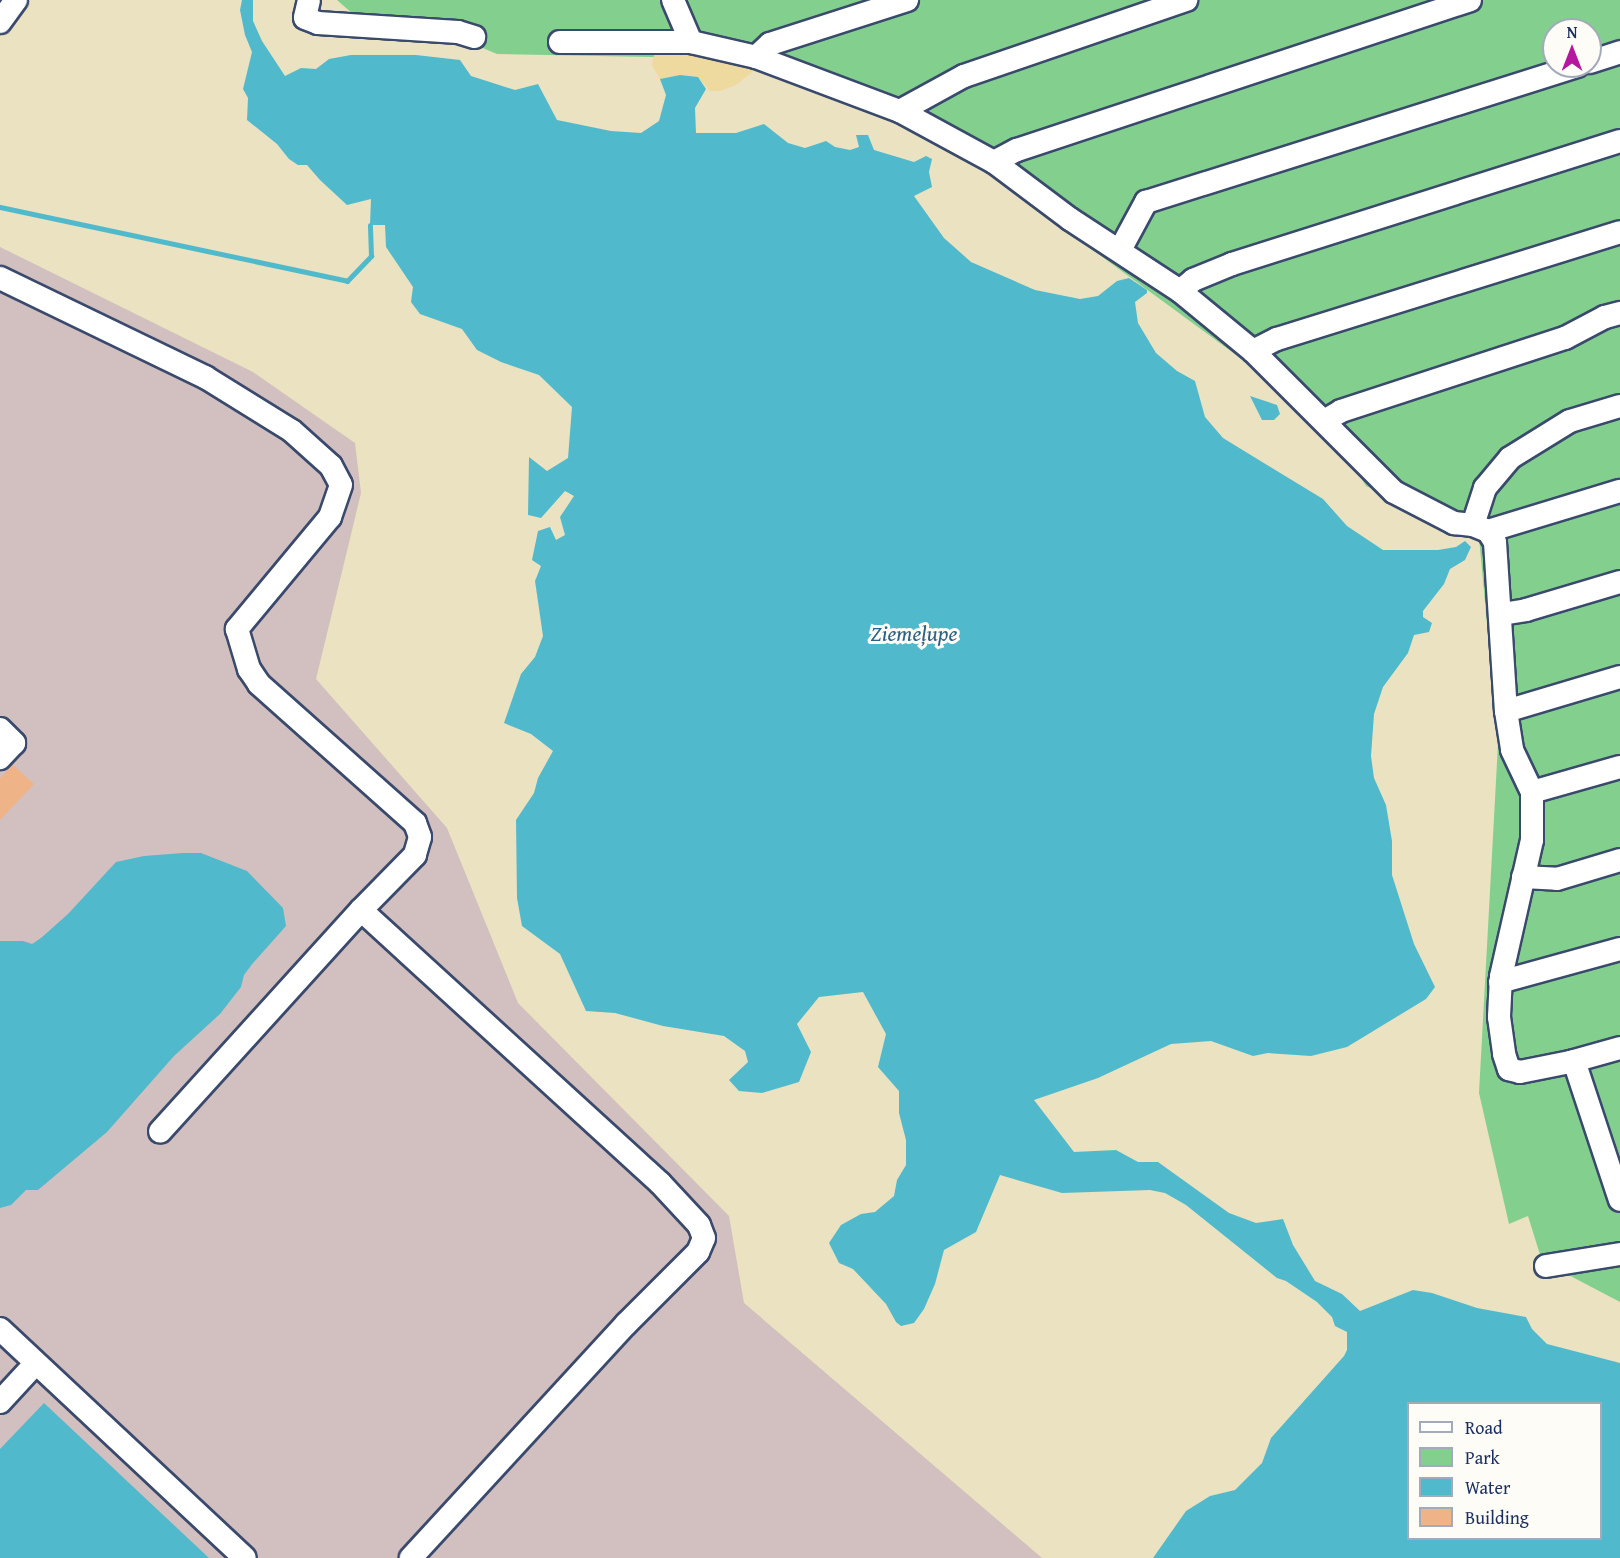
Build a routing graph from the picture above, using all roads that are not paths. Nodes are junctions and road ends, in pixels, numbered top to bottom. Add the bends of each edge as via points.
1 (16, 0) edge
2 (309, 0) edge
3 (673, 0) edge
4 (907, 0) edge
5 (1186, 0) edge
6 (1470, 0) edge
7 (0, 22) edge
8 (474, 36) dead end
9 (560, 42) dead end
10 (691, 42) junction
11 (1620, 52) edge
12 (756, 57) junction
13 (1602, 58) edge
14 (1542, 77) edge
15 (900, 111) junction
16 (1620, 141) edge
17 (994, 162) junction
18 (1620, 232) edge
19 (1120, 250) junction
20 (0, 278) edge
21 (1180, 291) junction
22 (1620, 313) edge
23 (1253, 351) junction
24 (1620, 406) edge
25 (1324, 421) junction
26 (1620, 492) edge
27 (1480, 528) junction
28 (1620, 582) edge
29 (1502, 614) junction
30 (1620, 677) edge
31 (1506, 711) junction
32 (0, 729) edge
33 (0, 758) edge
34 (1620, 767) edge
35 (1532, 792) junction
36 (1620, 860) edge
37 (1523, 878) junction
38 (361, 910) junction
39 (1620, 949) edge
40 (1500, 982) junction
41 (1620, 1048) edge
42 (1574, 1061) junction
43 (160, 1132) dead end
44 (1614, 1169) edge
45 (1620, 1200) edge
46 (1620, 1254) edge
47 (1546, 1266) dead end
48 (0, 1329) edge
49 (36, 1363) junction
50 (0, 1402) edge
51 (245, 1558) edge
52 (411, 1558) edge

1 - 7 street
2 - 8 street via 305,18 318,23
3 - 10 street
4 - 12 street via 770,44
5 - 15 street via 964,76
6 - 17 street via 1017,150
9 - 10 street
10 - 12 street
11 - 13 street
12 - 15 street
14 - 19 street via 1146,202
15 - 17 street
16 - 21 street via 1232,264 1193,280
17 - 19 street via 1070,219
18 - 23 street via 1277,339
19 - 21 street
20 - 38 street via 205,377 292,431 331,466 341,485 330,517 237,629 249,669 259,684 415,823 420,837 415,855
21 - 23 street
22 - 25 street via 1565,338 1341,411
23 - 25 street
24 - 27 street via 1570,421 1510,458 1485,488
25 - 27 street via 1394,492 1454,524
26 - 27 street
27 - 29 street via 1495,542
28 - 29 street
29 - 31 street
30 - 31 street
31 - 35 street via 1512,750
32 - 33 street via 14,742
34 - 35 street
35 - 37 street via 1533,840
36 - 37 street via 1557,879
37 - 40 street
38 - 43 street
38 - 52 street via 660,1183 699,1225 704,1238 698,1252
39 - 40 street
40 - 42 street via 1499,1017 1509,1069 1520,1072
41 - 42 street
42 - 44 street
44 - 45 street
46 - 47 street
48 - 49 street
49 - 50 street
49 - 51 street

